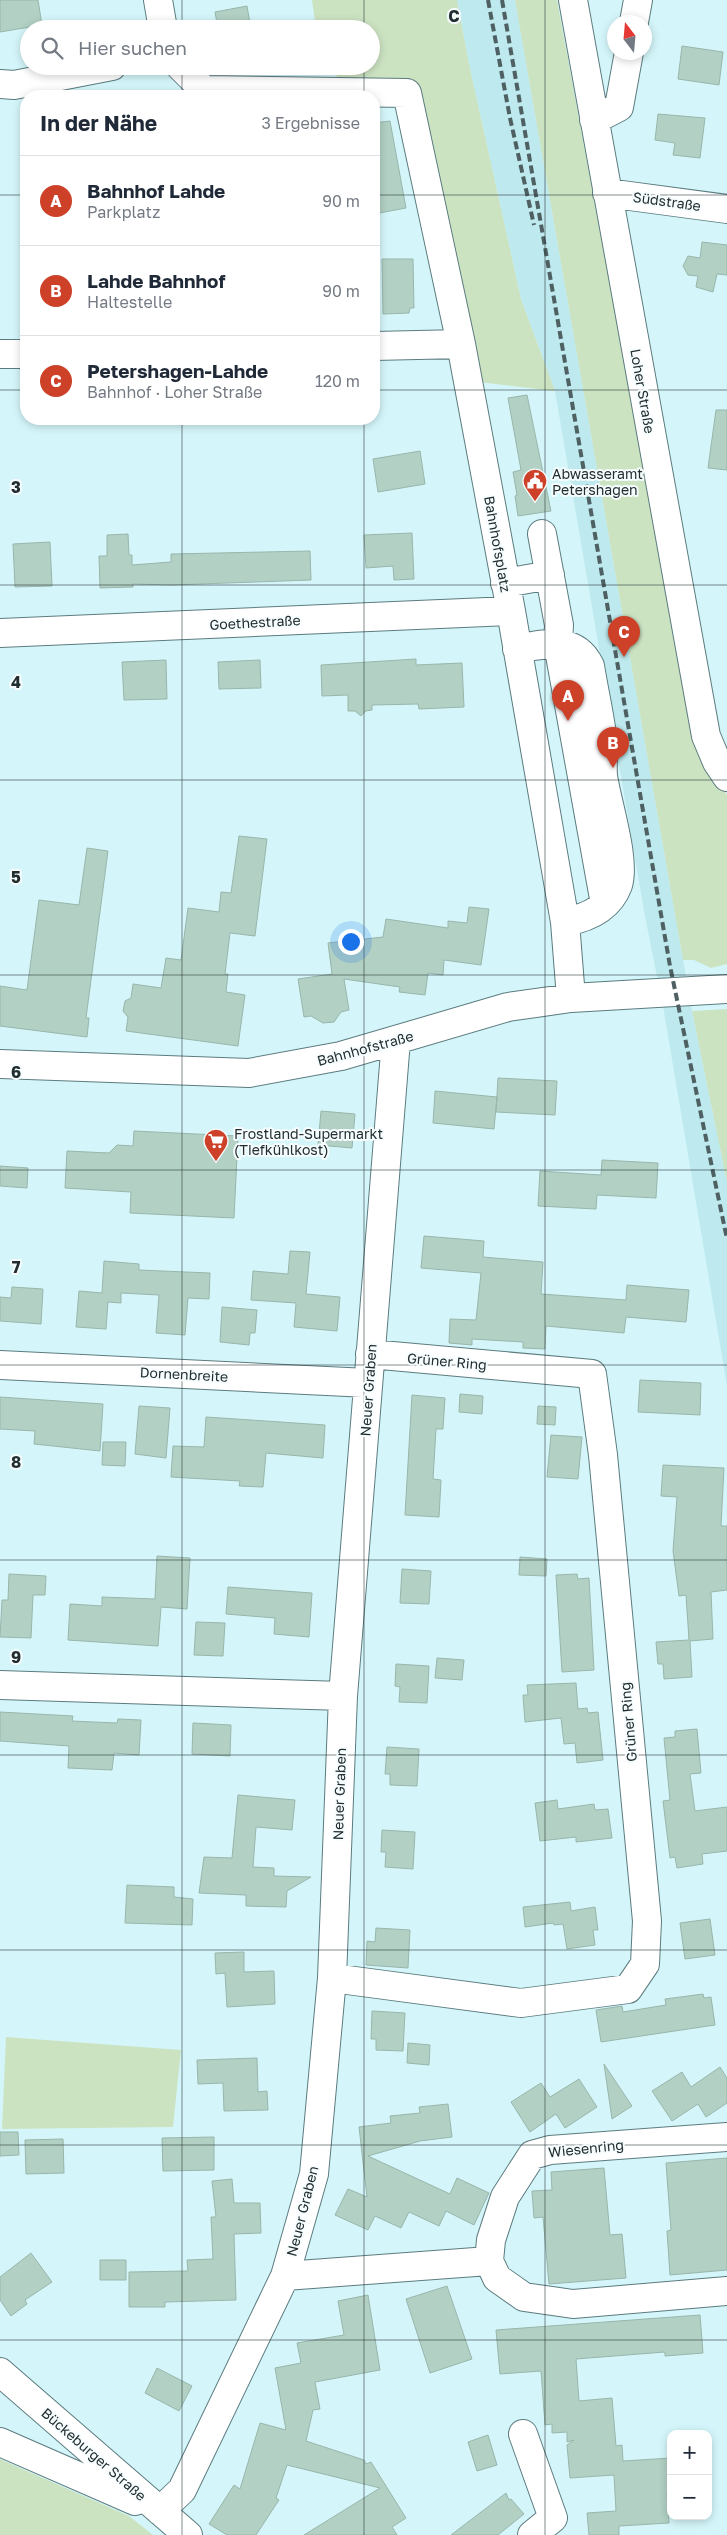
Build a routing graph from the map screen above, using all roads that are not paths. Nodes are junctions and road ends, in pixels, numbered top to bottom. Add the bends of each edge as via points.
1 (158, 0) edge
2 (573, 0) edge
3 (638, 0) edge
4 (635, 15) edge
5 (161, 20) edge
6 (628, 60) edge
7 (66, 75) edge
8 (189, 75) edge
9 (0, 84) edge
10 (204, 90) edge
11 (380, 93) edge
12 (594, 120) junction
13 (607, 193) junction
14 (727, 209) edge
15 (461, 344) junction
16 (380, 346) edge
17 (0, 354) edge
18 (20, 354) edge
19 (542, 534) dead end
20 (550, 576) junction
21 (506, 583) junction
22 (510, 611) junction
23 (0, 633) edge
24 (558, 644) junction
25 (517, 649) junction
26 (727, 777) edge
27 (564, 922) junction
28 (727, 989) edge
29 (571, 998) junction
30 (396, 1040) junction
31 (0, 1064) edge
32 (370, 1354) junction
33 (0, 1364) edge
34 (368, 1383) junction
35 (0, 1685) edge
36 (343, 1696) junction
37 (332, 1978) junction
38 (727, 2137) edge
39 (489, 2261) junction
40 (285, 2276) junction
41 (727, 2292) edge
42 (0, 2372) edge
43 (522, 2434) dead end
44 (0, 2442) edge
45 (160, 2511) junction
46 (188, 2535) edge
47 (532, 2535) edge

1 - 5 street
2 - 12 street, Loher Straße
3 - 4 street
6 - 12 street via 619,107
7 - 9 street via 14,85
8 - 10 street, Bahnhofsplatz
11 - 15 street, Bahnhofsplatz via 407,93
12 - 13 street, Loher Straße
13 - 14 street, Südstraße
13 - 26 street, Loher Straße via 706,736
15 - 16 street
15 - 21 street, Bahnhofsplatz
17 - 18 street
19 - 20 street
20 - 21 street
20 - 24 street via 559,625
21 - 22 street, Bahnhofsplatz
22 - 23 street, Goethestraße
22 - 25 street, Bahnhofsplatz
24 - 25 street
24 - 27 street via 606,904 595,914
25 - 27 street, Bahnhofsplatz
27 - 29 street, Bahnhofsplatz
28 - 29 street, Bahnhofstraße
29 - 30 street, Bahnhofstraße via 508,1007
30 - 31 street, Bahnhofstraße via 341,1056 249,1073
30 - 32 street, Neuer Graben
32 - 34 street, Neuer Graben
32 - 37 street, Grüner Ring via 592,1374 603,1455 646,1911 645,1964 628,1989 521,2003
33 - 34 street, Dornenbreite
34 - 36 street, Neuer Graben
35 - 36 street
36 - 37 street, Neuer Graben
37 - 40 street, Neuer Graben via 314,2174
38 - 39 street, Wiesenring via 550,2150 532,2155 506,2197 491,2240
39 - 40 street
39 - 41 street via 497,2278 524,2297 573,2304
40 - 45 street, Neuer Graben via 182,2490
42 - 45 street, Bückeburger Straße
43 - 47 street via 553,2518
44 - 45 street
45 - 46 street, Bückeburger Straße

